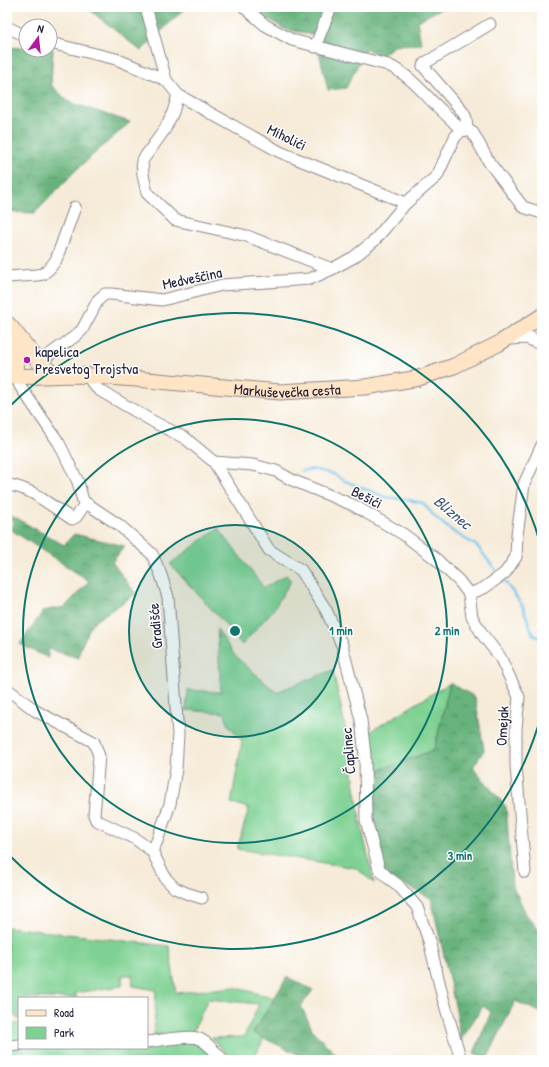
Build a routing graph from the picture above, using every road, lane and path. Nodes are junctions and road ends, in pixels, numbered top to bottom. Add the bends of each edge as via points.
1 (146, 7) edge
2 (244, 7) edge
3 (331, 7) edge
4 (490, 24) dead end
5 (7, 27) edge
6 (18, 32) edge
7 (58, 45) edge
8 (316, 47) junction
9 (166, 80) junction
10 (178, 95) junction
11 (464, 130) junction
12 (406, 203) junction
13 (76, 207) dead end
14 (542, 213) edge
15 (332, 269) junction
16 (7, 277) edge
17 (540, 318) edge
18 (8, 323) edge
19 (510, 338) junction
20 (541, 343) edge
21 (39, 362) junction
22 (54, 375) junction
23 (12, 376) edge
24 (90, 376) junction
25 (541, 452) edge
26 (214, 462) junction
27 (7, 484) edge
28 (85, 504) junction
29 (469, 594) junction
30 (7, 689) edge
31 (152, 851) junction
32 (525, 872) dead end
33 (202, 898) dead end
34 (148, 1042) edge
35 (18, 1045) edge
36 (7, 1046) edge
37 (223, 1060) edge
38 (459, 1060) edge

1 - 9 street, Miholići
2 - 8 street via 265,25 292,40
3 - 8 street
4 - 11 street via 423,66 463,112 466,118
5 - 6 street
7 - 9 street, Miholići via 116,59
8 - 11 street via 388,65 398,70
9 - 10 street, Miholići
10 - 12 street, Miholići via 280,152
10 - 15 street via 165,129 142,161 147,193 175,220 248,236
11 - 12 street, Medveščina via 455,137 437,176
11 - 14 street via 473,133 489,162 523,208
12 - 15 street, Medveščina via 374,240 354,257
13 - 16 street via 56,260 49,269 37,275
15 - 21 street, Medveščina via 310,279 222,285 162,300 105,294 98,300 82,330
17 - 19 main road, Markuševečka cesta
17 - 20 street via 536,333
18 - 21 main road
18 - 23 main road via 15,342
19 - 20 street via 527,337
19 - 24 main road, Markuševečka cesta via 454,366 419,378 365,388 280,392
21 - 22 main road
22 - 23 main road, Markuševečka cesta
22 - 24 main road, Markuševečka cesta
23 - 28 street via 59,443 78,482
24 - 26 street via 91,382 100,390 185,438
25 - 29 street via 524,484 516,557 502,576
26 - 29 street, Bešići via 253,465 276,471 353,505 403,534 436,559
26 - 38 street, Čaplinec via 269,550 301,570 326,610 342,645 361,720 365,755 366,820 379,869 418,907
27 - 28 street via 33,493 72,518 76,518
28 - 31 street, Gradišće via 118,525 152,554 162,575 168,597 178,734 176,769 170,804
29 - 32 street, Omejak via 472,617 500,657 519,697 516,766
30 - 31 street via 36,711 94,742 98,756 94,815 96,820 134,838
31 - 33 street via 166,879 175,888
34 - 37 street via 196,1038
35 - 36 street

